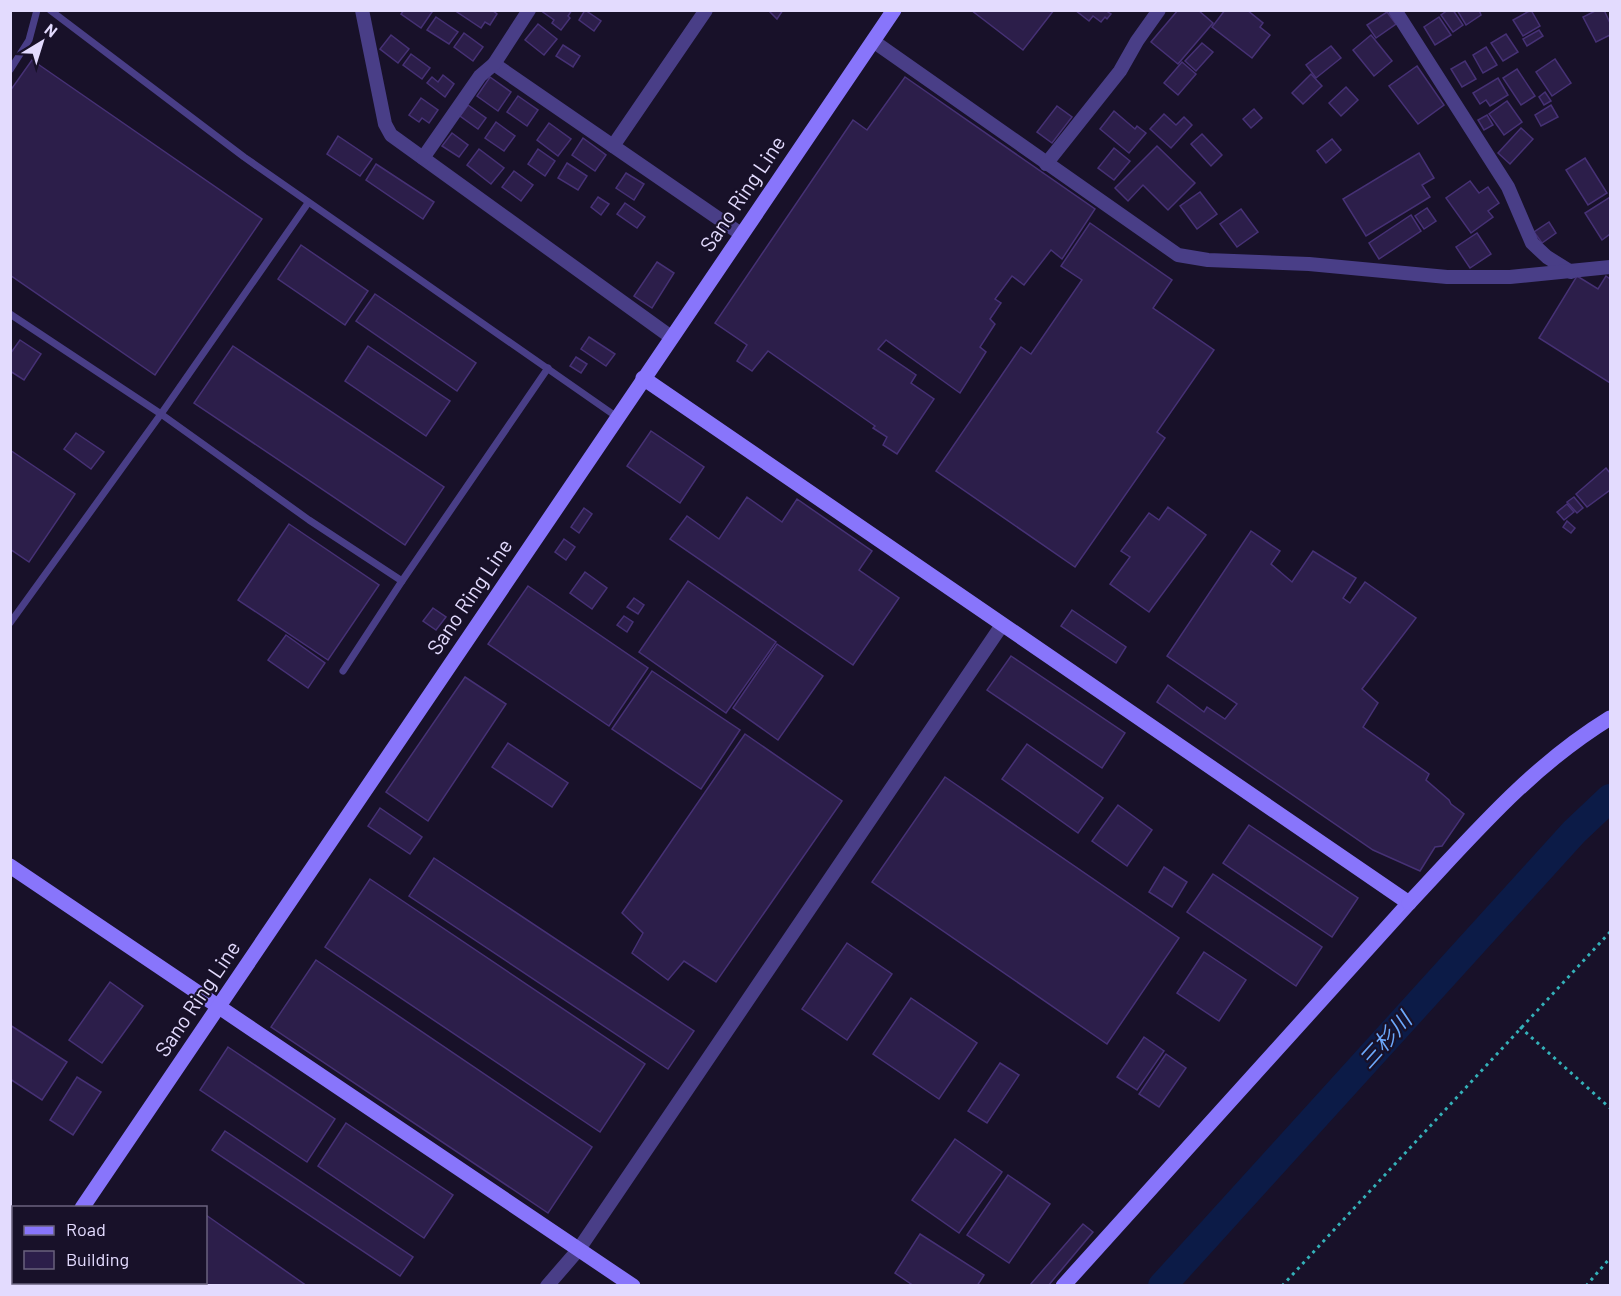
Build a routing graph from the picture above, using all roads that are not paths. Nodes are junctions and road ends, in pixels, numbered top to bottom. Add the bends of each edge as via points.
1 (37, 10) edge
2 (50, 10) edge
3 (362, 10) edge
4 (529, 10) edge
5 (706, 10) edge
6 (894, 10) edge
7 (1159, 10) edge
8 (1395, 10) edge
9 (873, 41) junction
10 (494, 64) junction
11 (10, 70) edge
12 (613, 146) junction
13 (423, 158) junction
14 (1046, 164) junction
15 (308, 203) junction
16 (741, 234) junction
17 (1611, 267) edge
18 (1570, 272) junction
19 (10, 314) edge
20 (671, 337) junction
21 (548, 368) junction
22 (644, 378) junction
23 (161, 414) junction
24 (617, 417) junction
25 (402, 581) junction
26 (10, 624) edge
27 (1002, 625) junction
28 (343, 671) dead end
29 (1611, 717) edge
30 (10, 866) edge
31 (1409, 903) junction
32 (218, 1007) junction
33 (83, 1206) edge
34 (579, 1249) junction
35 (547, 1286) edge
36 (633, 1286) edge
37 (1063, 1286) edge

1 - 11 lane via 29,40
2 - 15 lane
3 - 13 street via 385,124 392,135
4 - 10 street
5 - 12 street
6 - 9 street, Sano Ring Line
7 - 14 street via 1120,71
8 - 18 street via 1508,187 1532,243
9 - 14 street
9 - 16 street, Sano Ring Line
10 - 12 street
10 - 13 street via 480,76
12 - 16 street
13 - 20 street
14 - 18 street via 1178,255 1192,258 1448,277
15 - 21 lane
15 - 23 lane
16 - 20 street, Sano Ring Line
17 - 18 street
19 - 23 lane
20 - 22 street, Sano Ring Line
21 - 24 lane
21 - 25 lane
22 - 24 street, Sano Ring Line
22 - 27 street
23 - 25 lane
23 - 26 lane
24 - 32 street, Sano Ring Line
25 - 28 lane
27 - 31 street
27 - 34 street
29 - 31 street via 1539,768
30 - 32 street
31 - 37 street
32 - 33 street, Sano Ring Line
32 - 34 street
34 - 35 street
34 - 36 street

